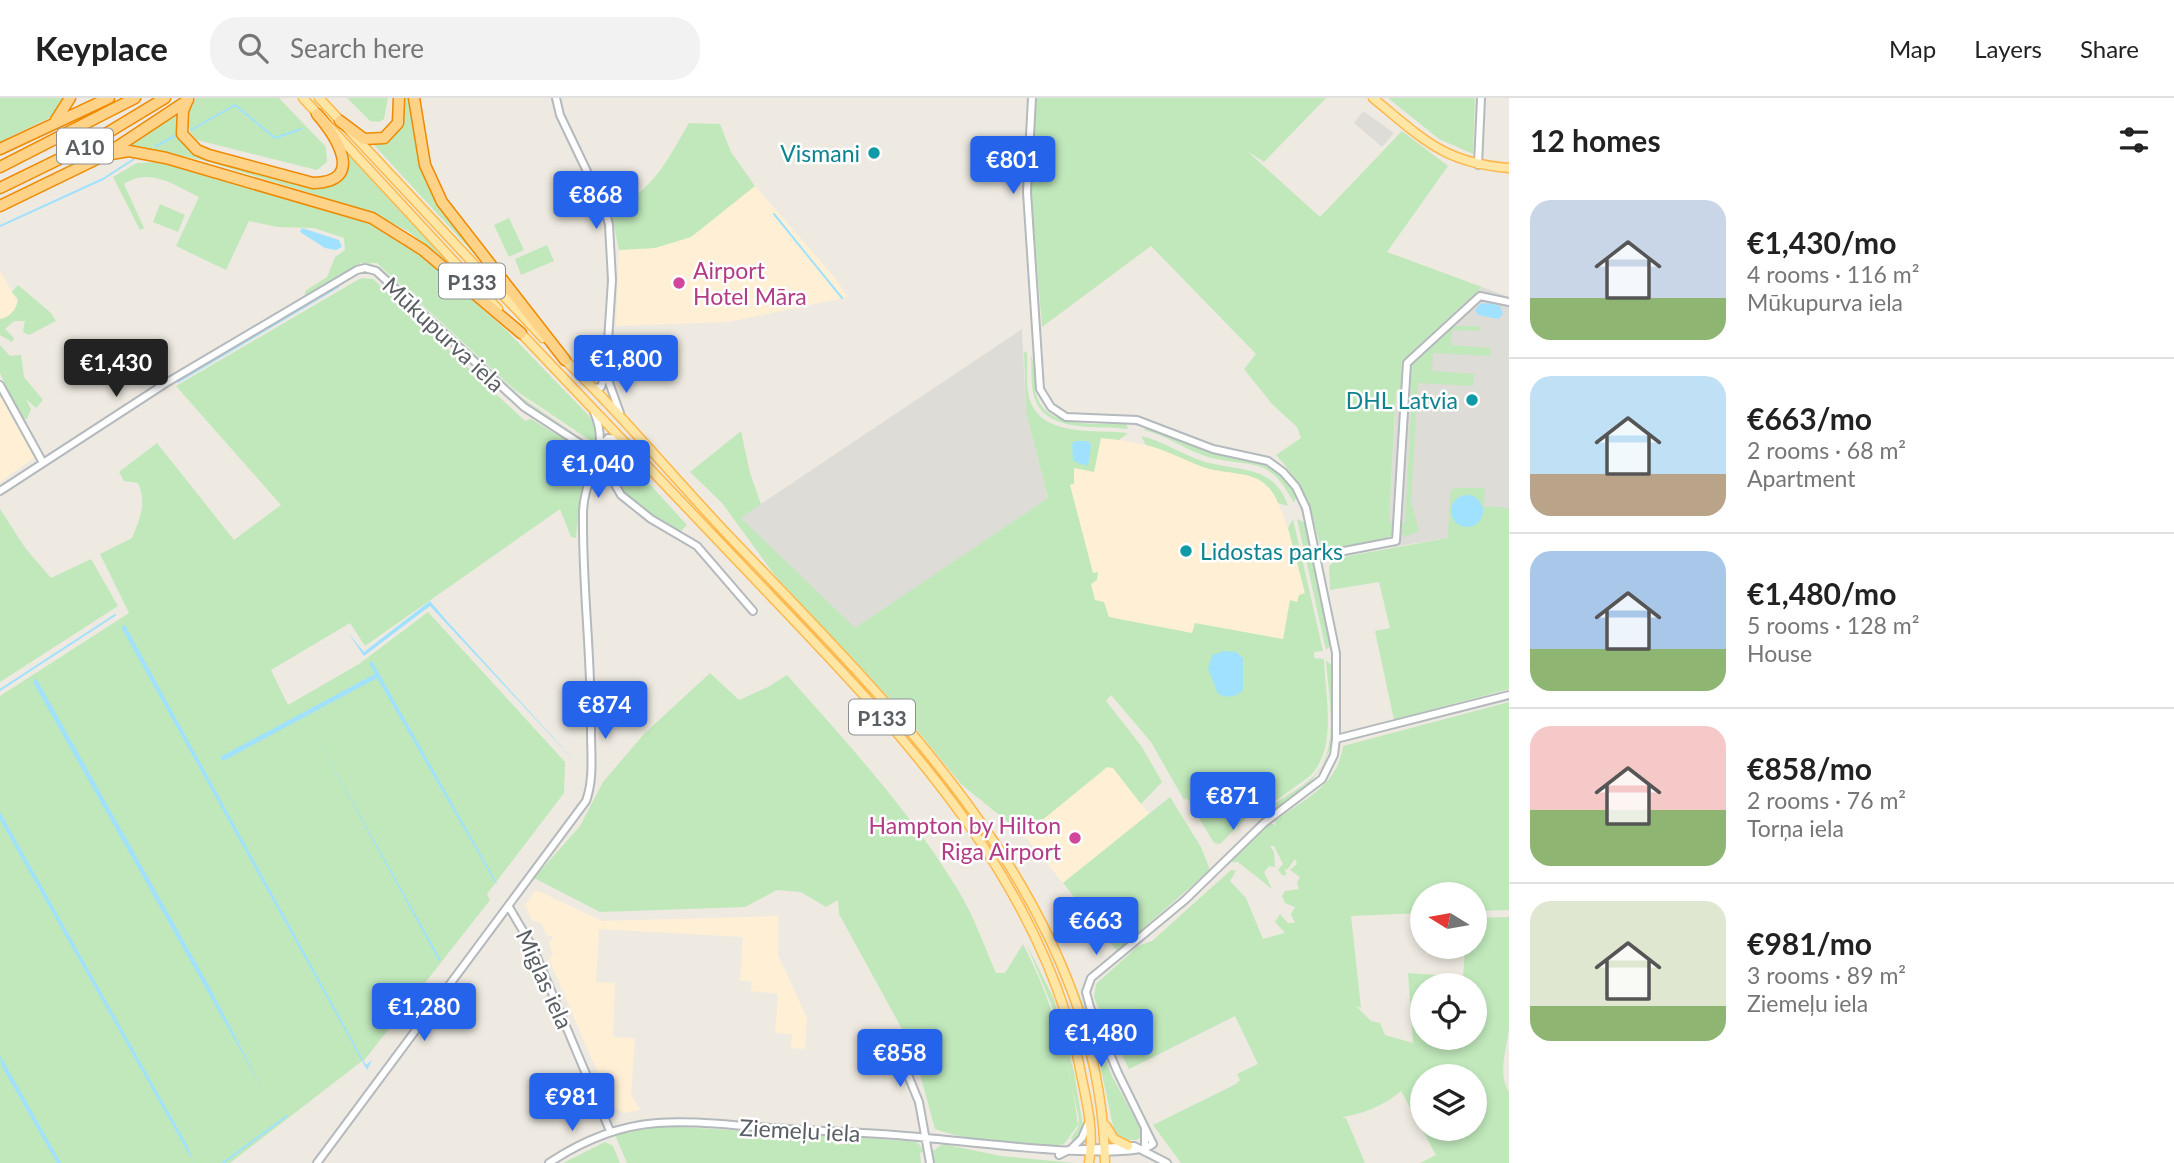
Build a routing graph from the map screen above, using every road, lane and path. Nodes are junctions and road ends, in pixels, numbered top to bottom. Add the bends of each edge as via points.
1 (70, 98) edge
2 (109, 98) edge
3 (135, 98) edge
4 (165, 98) edge
5 (303, 98) edge
6 (319, 98) edge
7 (399, 98) edge
8 (414, 98) edge
9 (555, 98) edge
10 (1032, 98) edge
11 (1373, 98) edge
12 (1481, 98) edge
13 (189, 99) edge
14 (317, 114) junction
15 (340, 121) junction
16 (38, 132) junction
17 (0, 149) edge
18 (105, 155) junction
19 (1478, 165) junction
20 (0, 167) edge
21 (1509, 168) edge
22 (0, 188) edge
23 (0, 206) edge
24 (1509, 302) edge
25 (521, 333) junction
26 (565, 360) junction
27 (606, 372) junction
28 (0, 385) edge
29 (592, 388) junction
30 (593, 410) junction
31 (626, 425) junction
32 (623, 440) junction
33 (601, 445) junction
34 (599, 456) junction
35 (42, 461) junction
36 (0, 491) edge
37 (1318, 556) junction
38 (753, 611) dead end
39 (1509, 695) edge
40 (1336, 739) junction
41 (509, 907) junction
42 (891, 1034) dead end
43 (1090, 1119) junction
44 (1104, 1123) junction
45 (610, 1131) junction
46 (927, 1138) junction
47 (1128, 1146) junction
48 (1069, 1150) junction
49 (1145, 1152) junction
50 (1059, 1155) junction
51 (1090, 1156) edge
52 (1105, 1156) edge
53 (1126, 1157) junction
54 (1119, 1161) dead end
55 (317, 1163) edge
56 (549, 1163) edge
57 (930, 1163) edge
58 (1167, 1163) edge

1 - 16 highway via 59,118
2 - 16 highway
3 - 20 highway, A10
4 - 22 highway, A10 via 84,147
5 - 14 main road, P133
6 - 15 main road, P133
7 - 15 highway via 398,123 384,138 364,138
8 - 26 highway via 425,165 442,202
9 - 27 street via 609,225 612,280
10 - 37 street via 1027,192 1044,399 1066,417 1137,420 1213,449 1268,461 1283,472 1303,499
11 - 19 main road via 1438,150
12 - 19 street
13 - 14 highway via 183,111 182,134 197,150 313,183 338,174 344,158 335,136
13 - 18 highway
14 - 25 main road, P133
15 - 26 main road, P133
16 - 17 highway
18 - 23 highway
18 - 25 highway via 129,152 166,158 372,218 417,245
19 - 21 main road
24 - 37 street via 1480,296 1407,363 1396,541
25 - 30 main road, P133
26 - 29 main road, P133
27 - 29 street via 601,387
27 - 31 street via 609,390
28 - 35 street
29 - 31 main road, P133
30 - 32 main road, P133
30 - 33 street via 601,428
31 - 44 main road, P133 via 905,725 996,846 1037,915 1073,997 1091,1051
32 - 33 street via 608,438
32 - 43 main road, P133 via 851,681 974,832 1018,904 1049,969 1075,1047
33 - 34 street
34 - 35 street, Mūkupurva iela via 524,407 376,271 365,268 204,360
34 - 38 street via 621,495 697,546
34 - 41 street via 583,512 592,689 590,791 580,812
35 - 36 street, Mūkupurva iela
37 - 40 street via 1336,653
39 - 40 street
40 - 49 street via 1322,779 1264,823 1185,900 1091,978 1086,992 1090,1007 1146,1127
41 - 45 street, Miglas iela via 533,948
41 - 55 street
42 - 46 street via 911,1077
43 - 48 street via 1082,1138
43 - 51 main road, P133
44 - 47 main road via 1114,1139
44 - 52 main road, P133
45 - 46 street, Ziemeļu iela via 680,1122
45 - 56 street, Ziemeļu iela
46 - 50 street, Ziemeļu iela via 1006,1152
46 - 57 street
47 - 49 street
47 - 52 street
48 - 50 street, Ziemeļu iela
48 - 51 street, Ziemeļu iela
49 - 53 street
49 - 58 street
50 - 51 street, Ziemeļu iela
51 - 52 street
52 - 53 street
53 - 54 street

